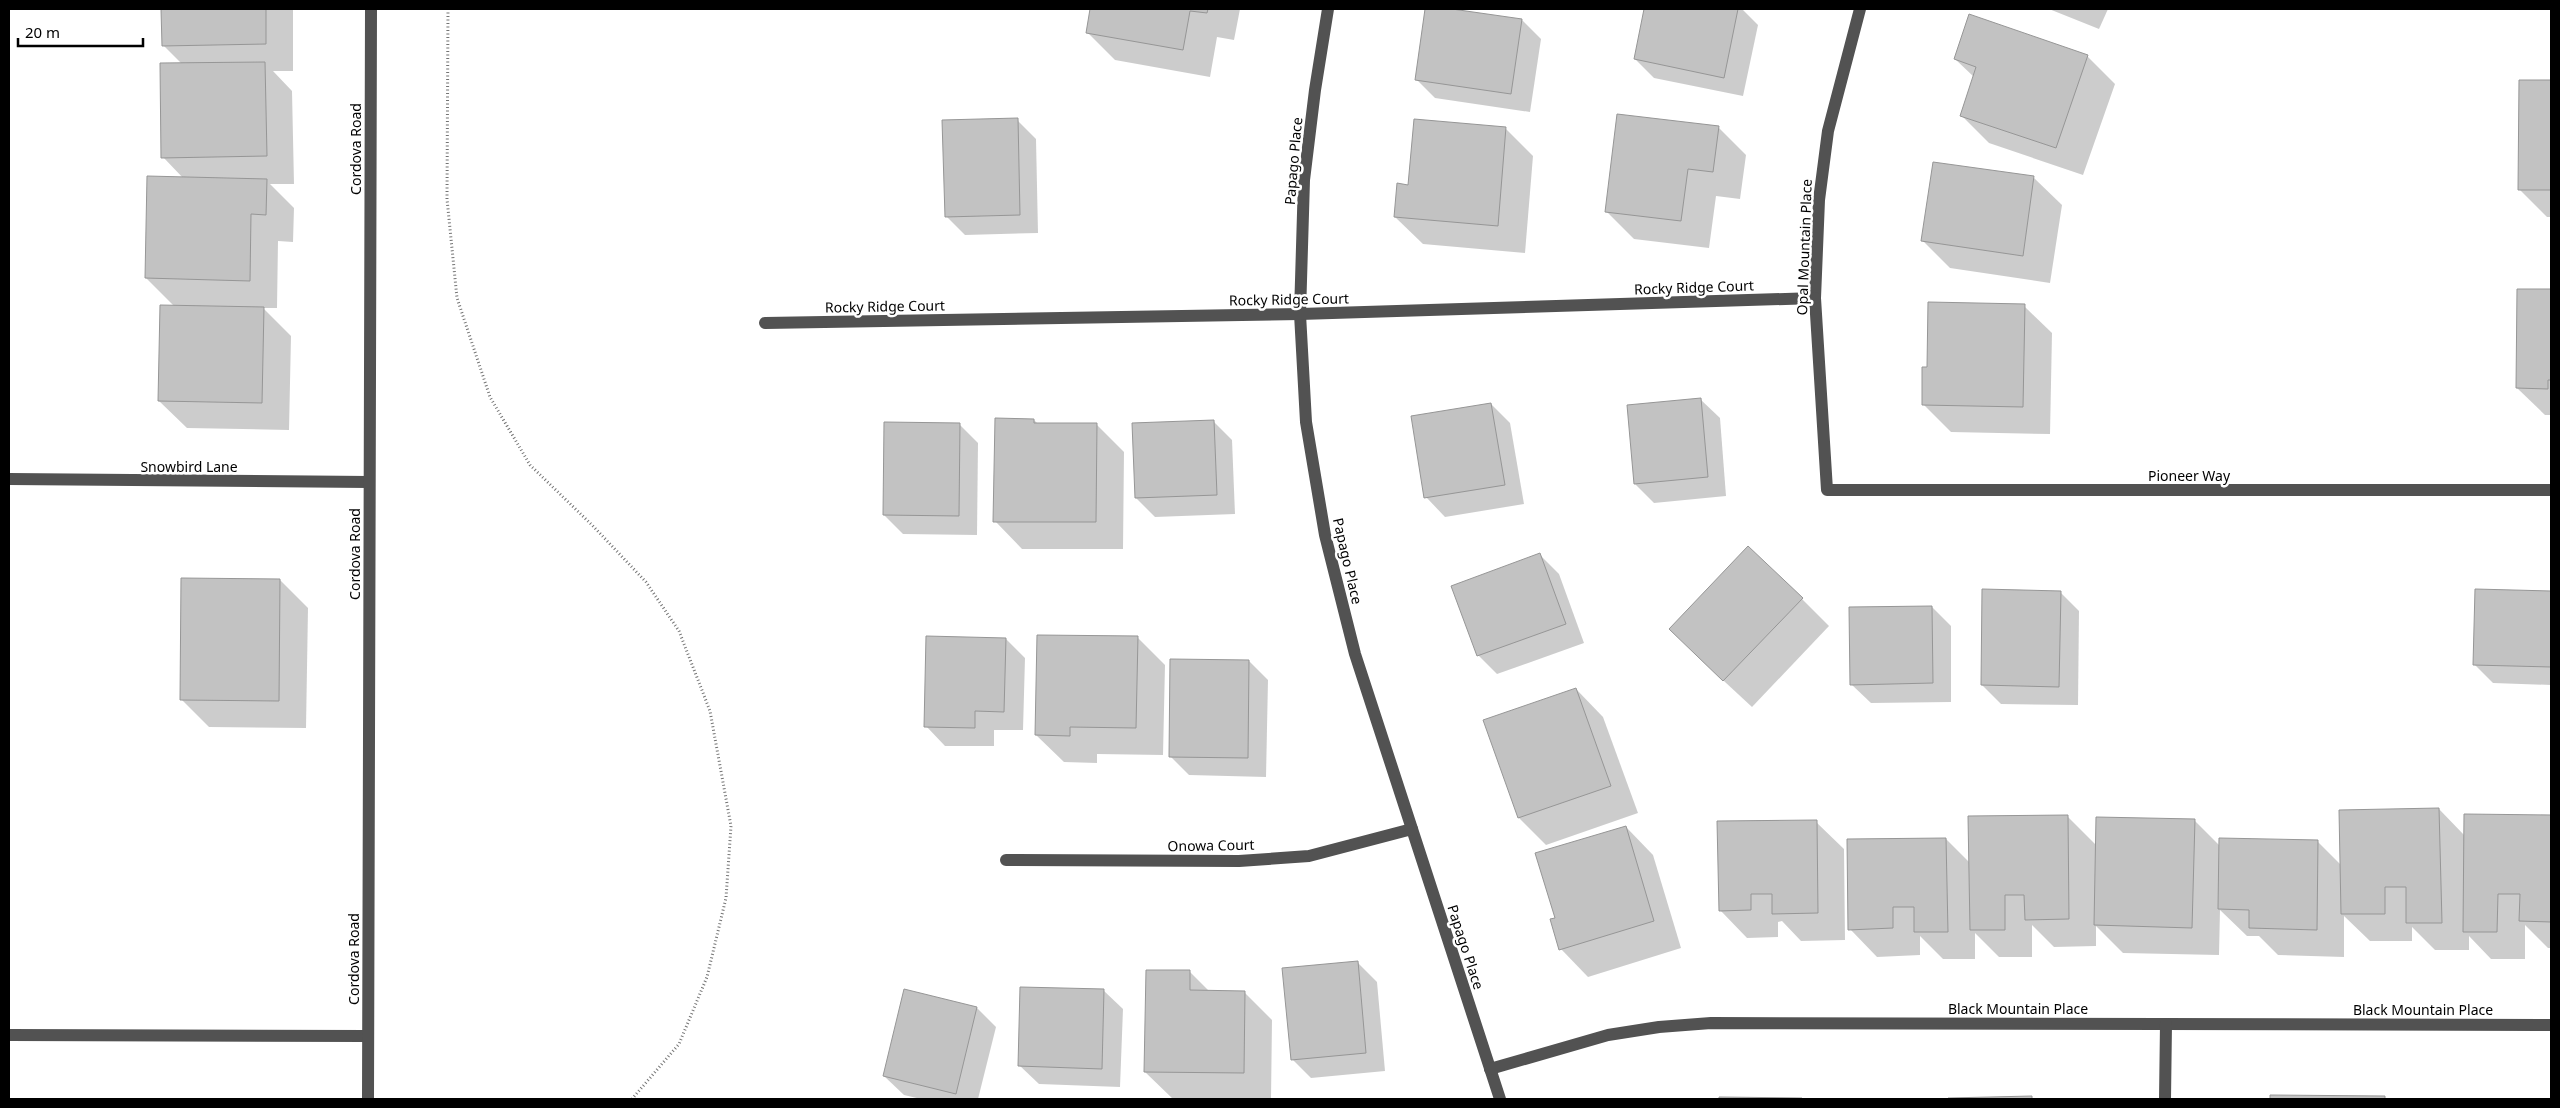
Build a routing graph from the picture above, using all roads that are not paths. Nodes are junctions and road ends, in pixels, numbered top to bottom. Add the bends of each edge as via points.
1 (370, 9) edge
2 (1328, 9) edge
3 (1860, 9) edge
4 (1815, 298) junction
5 (1300, 314) junction
6 (765, 323) dead end
7 (9, 479) edge
8 (369, 482) junction
9 (1827, 490) joint
10 (2551, 490) edge
11 (1412, 829) junction
12 (1006, 860) dead end
13 (2166, 1024) junction
14 (2551, 1025) edge
15 (9, 1035) edge
16 (368, 1036) junction
17 (1490, 1069) junction
18 (368, 1099) edge
19 (1500, 1099) edge
20 (2165, 1099) edge

1 - 8 street, Cordova Road
2 - 5 street, Papago Place via 1314,90 1304,180
3 - 4 street, Opal Mountain Place via 1828,131 1819,200
4 - 5 street, Rocky Ridge Court
4 - 9 street, Opal Mountain Place
5 - 6 street, Rocky Ridge Court
5 - 11 street, Papago Place via 1306,422 1325,535 1355,654
7 - 8 street, Snowbird Lane
8 - 16 street, Cordova Road
9 - 10 street, Pioneer Way
11 - 12 street, Onowa Court via 1309,856 1248,860
11 - 17 street, Papago Place
13 - 14 street, Black Mountain Place
13 - 17 street, Black Mountain Place via 1710,1023 1608,1035
13 - 20 street
15 - 16 street
16 - 18 street, Cordova Road
17 - 19 street, Papago Place

